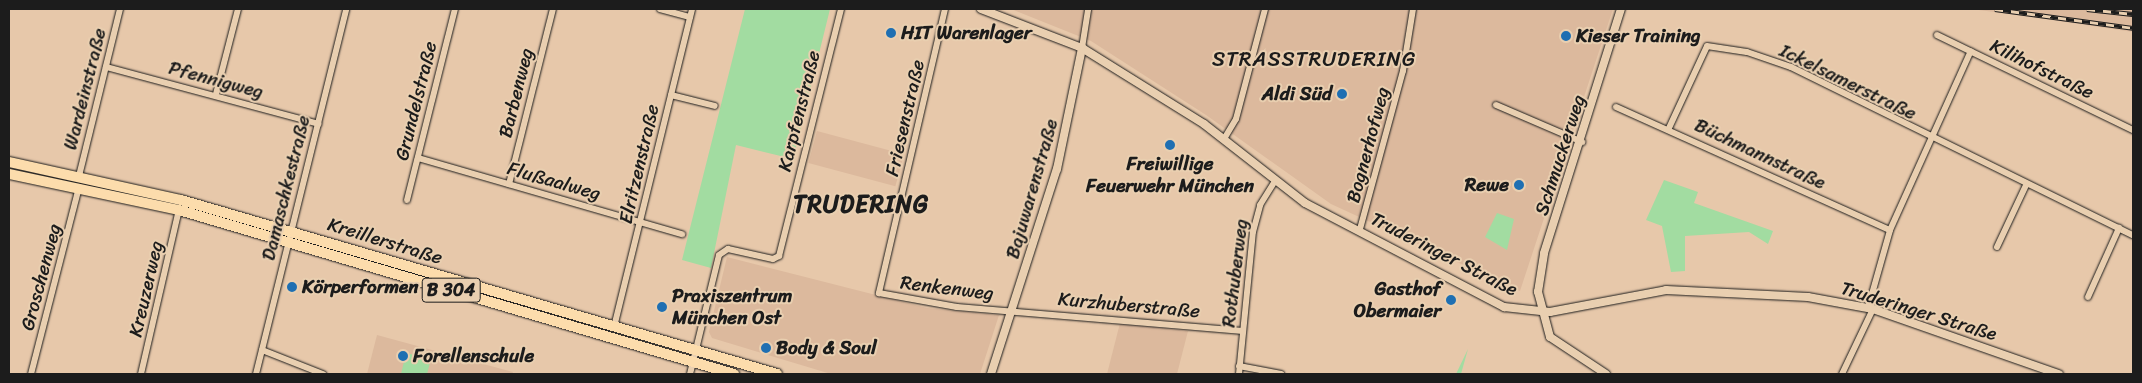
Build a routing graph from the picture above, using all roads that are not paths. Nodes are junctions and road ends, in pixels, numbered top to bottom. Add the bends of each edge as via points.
1 (120, 9) edge
2 (238, 9) edge
3 (346, 9) edge
4 (454, 9) edge
5 (553, 9) edge
6 (660, 9) edge
7 (692, 9) edge
8 (840, 9) edge
9 (945, 9) edge
10 (981, 9) edge
11 (1088, 9) edge
12 (1265, 9) edge
13 (1413, 9) edge
14 (1620, 9) edge
15 (690, 17) junction
16 (1937, 35) dead end
17 (1082, 48) junction
18 (1971, 50) junction
19 (106, 67) junction
20 (216, 94) junction
21 (671, 95) junction
22 (1496, 105) dead end
23 (715, 106) dead end
24 (1616, 107) dead end
25 (318, 124) junction
26 (1669, 128) junction
27 (2133, 130) edge
28 (1224, 139) junction
29 (1930, 139) junction
30 (1582, 142) junction
31 (418, 158) junction
32 (9, 162) edge
33 (9, 174) edge
34 (79, 181) junction
35 (1275, 181) junction
36 (509, 184) junction
37 (2026, 184) junction
38 (407, 200) dead end
39 (179, 210) junction
40 (641, 222) junction
41 (2119, 228) junction
42 (1360, 229) junction
43 (1890, 230) junction
44 (291, 231) junction
45 (682, 234) dead end
46 (2133, 235) edge
47 (288, 244) junction
48 (1998, 246) dead end
49 (879, 293) joint
50 (2088, 297) dead end
51 (1870, 309) junction
52 (1012, 311) junction
53 (1540, 312) junction
54 (614, 327) junction
55 (1243, 331) junction
56 (262, 350) junction
57 (696, 351) junction
58 (693, 362) junction
59 (1240, 366) junction
60 (31, 374) edge
61 (141, 374) edge
62 (256, 374) edge
63 (323, 374) edge
64 (690, 374) edge
65 (734, 374) edge
66 (777, 374) edge
67 (991, 374) edge
68 (1239, 374) edge
69 (1280, 374) edge
70 (1606, 374) edge
71 (1842, 374) edge
72 (2060, 374) edge

1 - 19 street, Wardeinstraße
2 - 20 street
3 - 25 street, Damaschkestraße
4 - 31 street, Grundelstraße
5 - 36 street, Barbenweg
6 - 15 street
7 - 15 street, Elritzenstraße
8 - 57 street, Karpfenstraße via 779,256 773,259 728,249 719,255
9 - 49 street, Friesenstraße
10 - 17 street, Truderinger Straße
11 - 17 street, Bajuwarenstraße
12 - 28 street via 1236,119
13 - 42 street, Bognerhofweg via 1403,71
14 - 30 street, Schmuckerweg
15 - 21 street, Elritzenstraße
16 - 18 street, Kilihofstraße
17 - 28 street, Truderinger Straße
17 - 52 street, Bajuwarenstraße via 1058,169
18 - 27 street, Kilihofstraße
18 - 29 street
19 - 20 street, Pfennigweg
19 - 34 street, Wardeinstraße
20 - 25 street, Pfennigweg
21 - 23 street
21 - 40 street, Elritzenstraße
22 - 30 street
24 - 26 street, Büchmannstraße
25 - 44 street, Damaschkestraße
26 - 29 street, Ickelsamerstraße via 1707,46 1713,45 1791,67
26 - 43 street, Büchmannstraße
28 - 35 street, Truderinger Straße
29 - 37 street, Ickelsamerstraße
29 - 43 street
30 - 53 street, Schmuckerweg via 1540,269
31 - 36 street, Flußaalweg
31 - 38 street, Grundelstraße
32 - 34 main road, Kreillerstraße / B 304
33 - 34 main road, Kreillerstraße / B 304
34 - 39 main road, Kreillerstraße / B 304
34 - 44 main road, Kreillerstraße / B 304
34 - 60 street, Groschenweg
35 - 42 street, Truderinger Straße via 1316,210
35 - 55 street, Rothuberweg via 1260,205 1253,232
36 - 40 street, Flußaalweg
37 - 41 street, Ickelsamerstraße
37 - 48 street
39 - 47 main road, Kreillerstraße / B 304
39 - 61 street, Kreuzerweg
40 - 45 street, Flußaalweg
40 - 54 street, Elritzenstraße
41 - 46 street, Ickelsamerstraße
41 - 50 street
42 - 53 street, Truderinger Straße via 1494,302
43 - 51 street
44 - 47 street, Damaschkestraße
44 - 54 main road, Kreillerstraße / B 304
47 - 56 street, Damaschkestraße
47 - 58 main road, Kreillerstraße / B 304
49 - 52 street, Renkenweg
51 - 53 street, Truderinger Straße via 1808,297 1691,289 1645,292
51 - 71 street
51 - 72 street, Truderinger Straße
52 - 55 street, Kurzhuberstraße
52 - 67 street, Bajuwarenstraße
53 - 70 street via 1550,337
54 - 57 main road, Kreillerstraße / B 304
55 - 59 street, Rothuberweg
56 - 62 street, Damaschkestraße
56 - 63 street
57 - 58 street, Karpfenstraße
57 - 66 main road, Kreillerstraße / B 304
58 - 64 street, Karpfenstraße
58 - 65 main road, Kreillerstraße / B 304
59 - 68 street, Rothuberweg
59 - 69 street

